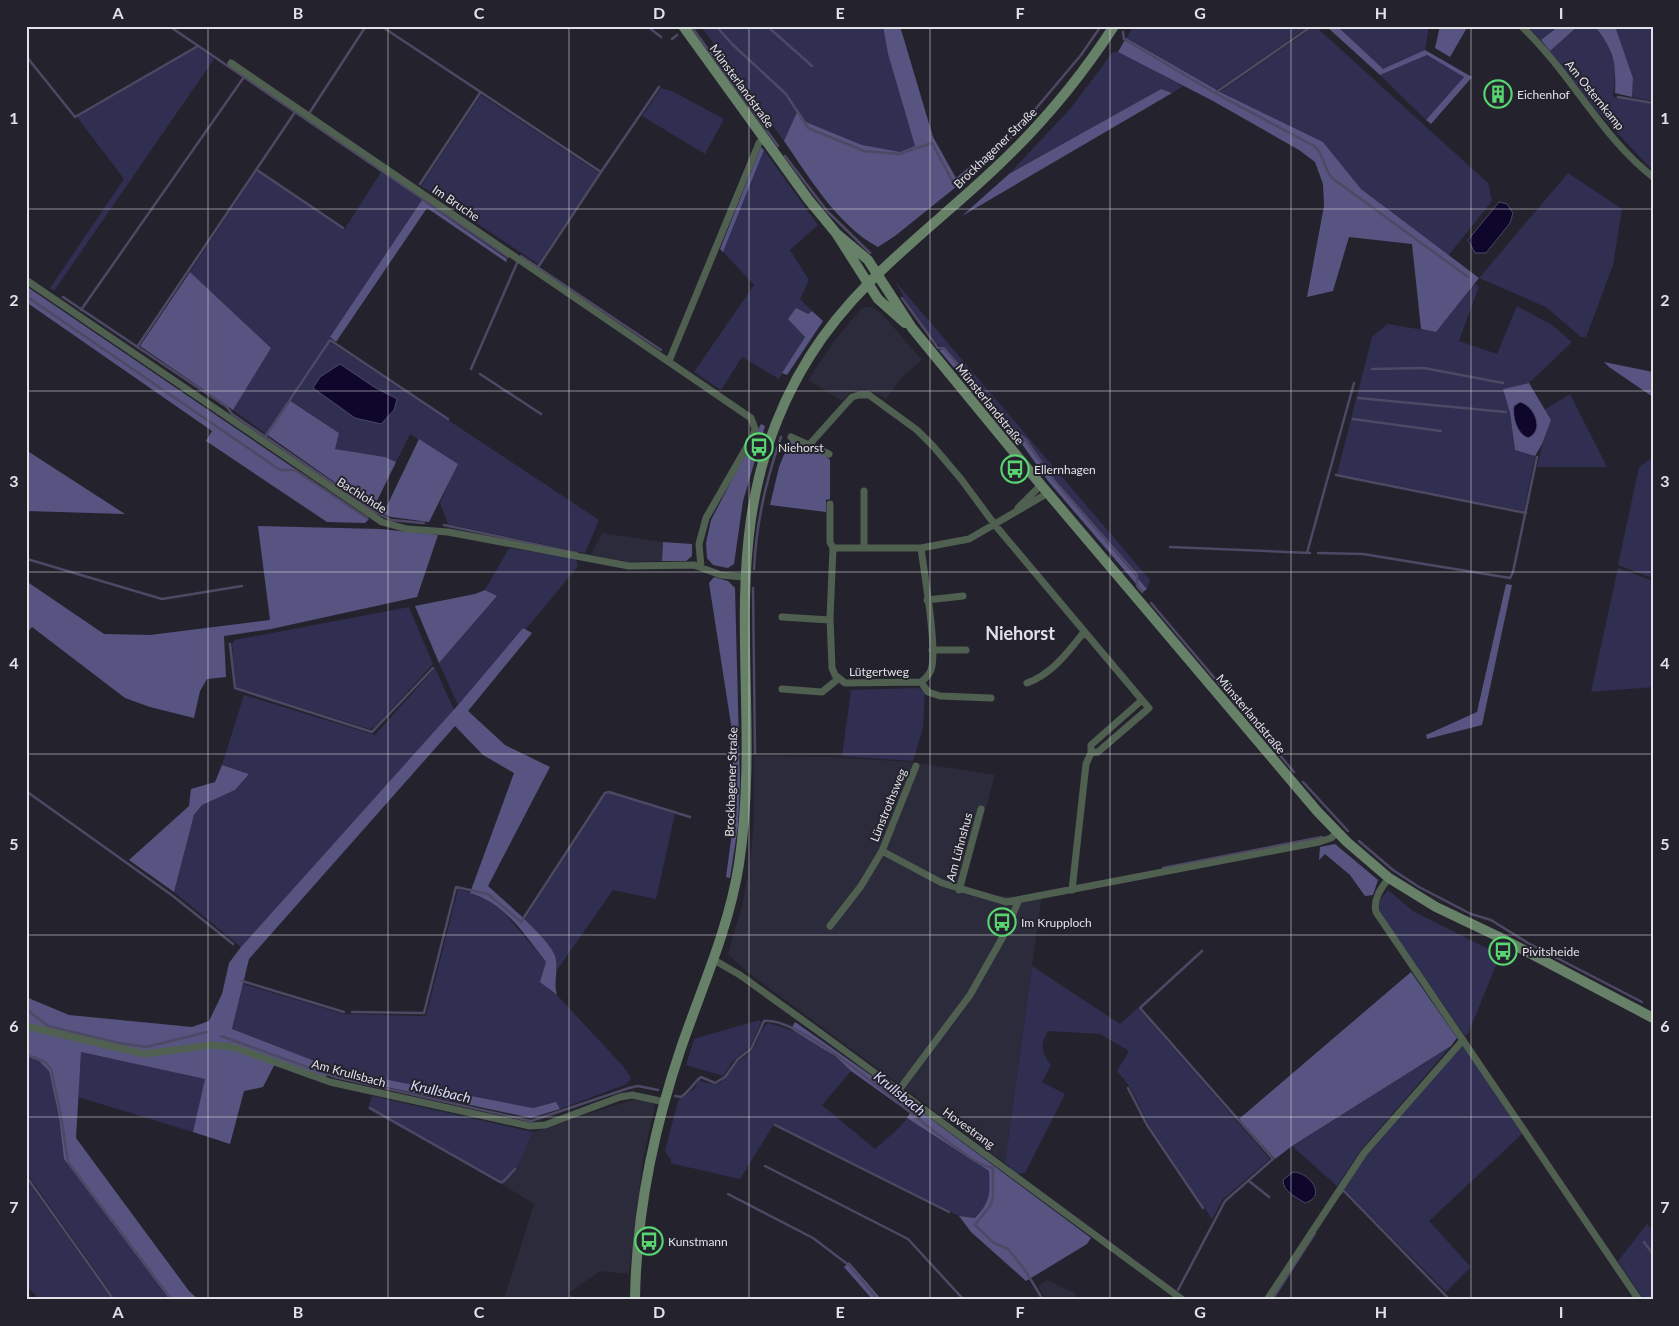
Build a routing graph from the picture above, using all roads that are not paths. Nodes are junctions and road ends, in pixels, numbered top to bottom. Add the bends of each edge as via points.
1 (683, 26) edge
2 (1114, 26) edge
3 (1521, 26) edge
4 (231, 63) dead end
5 (764, 138) junction
6 (1653, 177) edge
7 (836, 233) junction
8 (877, 274) junction
9 (26, 280) edge
10 (868, 284) junction
11 (912, 328) junction
12 (669, 360) junction
13 (791, 437) dead end
14 (810, 446) junction
15 (830, 454) dead end
16 (1044, 489) junction
17 (864, 491) dead end
18 (830, 504) dead end
19 (995, 526) junction
20 (833, 548) junction
21 (864, 548) junction
22 (921, 548) junction
23 (701, 566) junction
24 (744, 577) junction
25 (963, 596) dead end
26 (927, 600) junction
27 (782, 617) dead end
28 (830, 620) junction
29 (1084, 632) junction
30 (932, 650) junction
31 (966, 650) dead end
32 (838, 679) junction
33 (921, 682) junction
34 (1028, 683) dead end
35 (782, 689) dead end
36 (991, 698) dead end
37 (916, 766) dead end
38 (981, 809) dead end
39 (1337, 833) junction
40 (882, 851) junction
41 (1389, 878) junction
42 (959, 890) junction
43 (1072, 890) junction
44 (1018, 902) junction
45 (830, 926) dead end
46 (714, 960) junction
47 (1653, 1018) edge
48 (26, 1026) edge
49 (1463, 1040) junction
50 (899, 1090) junction
51 (665, 1102) junction
52 (635, 1300) edge
53 (1183, 1300) edge
54 (1267, 1300) edge
55 (1639, 1300) edge

1 - 5 main road, Münsterlandstraße
2 - 8 main road, Brockhagener Straße via 1090,62 1030,134
3 - 6 street, Am Osternkamp via 1544,50 1593,114
4 - 12 street, Im Bruche
5 - 7 main road, Münsterlandstraße
5 - 12 street via 759,143
7 - 8 main road, Münsterlandstraße via 868,260
7 - 10 main road, Münsterlandstraße
8 - 10 main road, Brockhagener Straße
8 - 11 main road, Münsterlandstraße
9 - 23 street, Bachlohde via 382,522 407,529 448,532 629,566
10 - 11 main road, Münsterlandstraße via 878,299
10 - 24 main road, Brockhagener Straße via 812,353 773,427 753,501
11 - 16 main road, Münsterlandstraße
12 - 23 street, Im Bruche via 747,413 754,423 753,436 706,518 699,544
13 - 14 street
14 - 15 street
14 - 19 street via 852,397 869,396 917,430 933,446
16 - 19 street via 1031,505 1017,510
16 - 39 main road, Münsterlandstraße
17 - 21 street
18 - 20 street, Lütgertweg via 830,542
19 - 22 street via 969,539
19 - 29 street
20 - 21 street
20 - 28 street, Lütgertweg
21 - 22 street
22 - 26 street, Lütgertweg
23 - 24 street, Bachlohde via 721,575
24 - 46 main road, Brockhagener Straße via 744,822 733,892
25 - 26 street
26 - 30 street, Lütgertweg
27 - 28 street
28 - 32 street, Lütgertweg via 832,668
29 - 34 street via 1050,670
29 - 43 street via 1149,708 1098,752 1091,753 1086,764
30 - 31 street
30 - 33 street, Lütgertweg via 931,671
32 - 33 street, Lütgertweg via 862,684
32 - 35 street, Lütgertweg via 822,692
33 - 36 street, Lütgertweg via 928,692 940,696
37 - 40 street, Lünstrothsweg
38 - 42 street, Am Lühnshus
39 - 41 main road, Münsterlandstraße
39 - 43 street via 1319,842
40 - 42 street, Lünstrothsweg
40 - 45 street, Lünstrothsweg via 861,886
41 - 47 main road, Münsterlandstraße via 1436,907
41 - 49 street via 1377,898 1376,912
42 - 44 street, Lünstrothsweg
43 - 44 street
44 - 50 street via 1005,933 970,995
46 - 50 street, Hovestrang via 740,975
46 - 51 main road, Brockhagener Straße
48 - 51 street, Am Krullsbach via 144,1054 212,1045 233,1047 330,1082 530,1126 545,1125 620,1097 632,1095
49 - 54 street via 1364,1153
49 - 55 street
50 - 53 street, Hovestrang
51 - 52 main road, Brockhagener Straße via 644,1199

